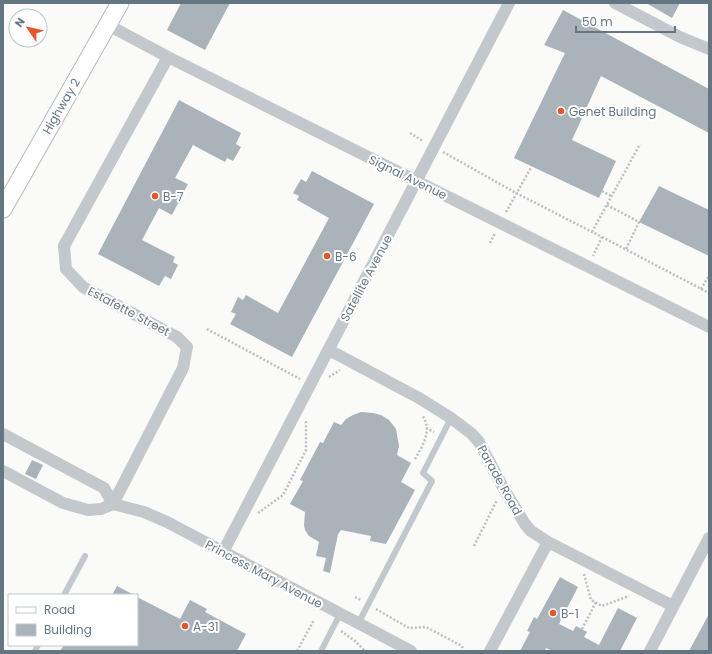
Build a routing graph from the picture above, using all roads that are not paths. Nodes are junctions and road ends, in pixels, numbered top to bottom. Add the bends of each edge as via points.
1 (120, 3) edge
2 (509, 3) edge
3 (615, 3) edge
4 (108, 25) junction
5 (709, 49) edge
6 (168, 58) junction
7 (416, 181) junction
8 (3, 209) edge
9 (709, 327) edge
10 (328, 350) junction
11 (451, 418) junction
12 (5, 439) edge
13 (3, 471) edge
14 (113, 504) junction
15 (709, 538) edge
16 (548, 542) junction
17 (223, 552) junction
18 (85, 556) dead end
19 (65, 594) edge
20 (673, 606) junction
21 (340, 614) junction
22 (358, 624) junction
23 (321, 651) edge
24 (411, 651) edge
25 (490, 651) edge
26 (650, 651) edge

1 - 4 main road, Highway 2
2 - 7 street, Satellite Avenue
3 - 5 street
4 - 6 street, Signal Avenue
4 - 8 main road, Highway 2
6 - 7 street, Signal Avenue
6 - 14 street, Estafette Street via 64,246 66,269 83,287 177,336 187,347 183,368
7 - 9 street, Signal Avenue
7 - 10 street, Satellite Avenue
10 - 11 street, Parade Road via 419,398
10 - 17 street, Satellite Avenue
11 - 16 street, Parade Road via 479,442 525,524
11 - 22 lane via 423,474 432,481
12 - 14 street via 104,488
13 - 14 street via 63,503 88,510 101,509
14 - 17 street, Princess Mary Avenue via 144,512 167,522
15 - 20 street
16 - 20 street, Parade Road
16 - 25 street
17 - 21 street, Princess Mary Avenue
18 - 19 lane
20 - 26 street
21 - 22 street, Princess Mary Avenue
21 - 23 lane
22 - 24 street, Princess Mary Avenue

